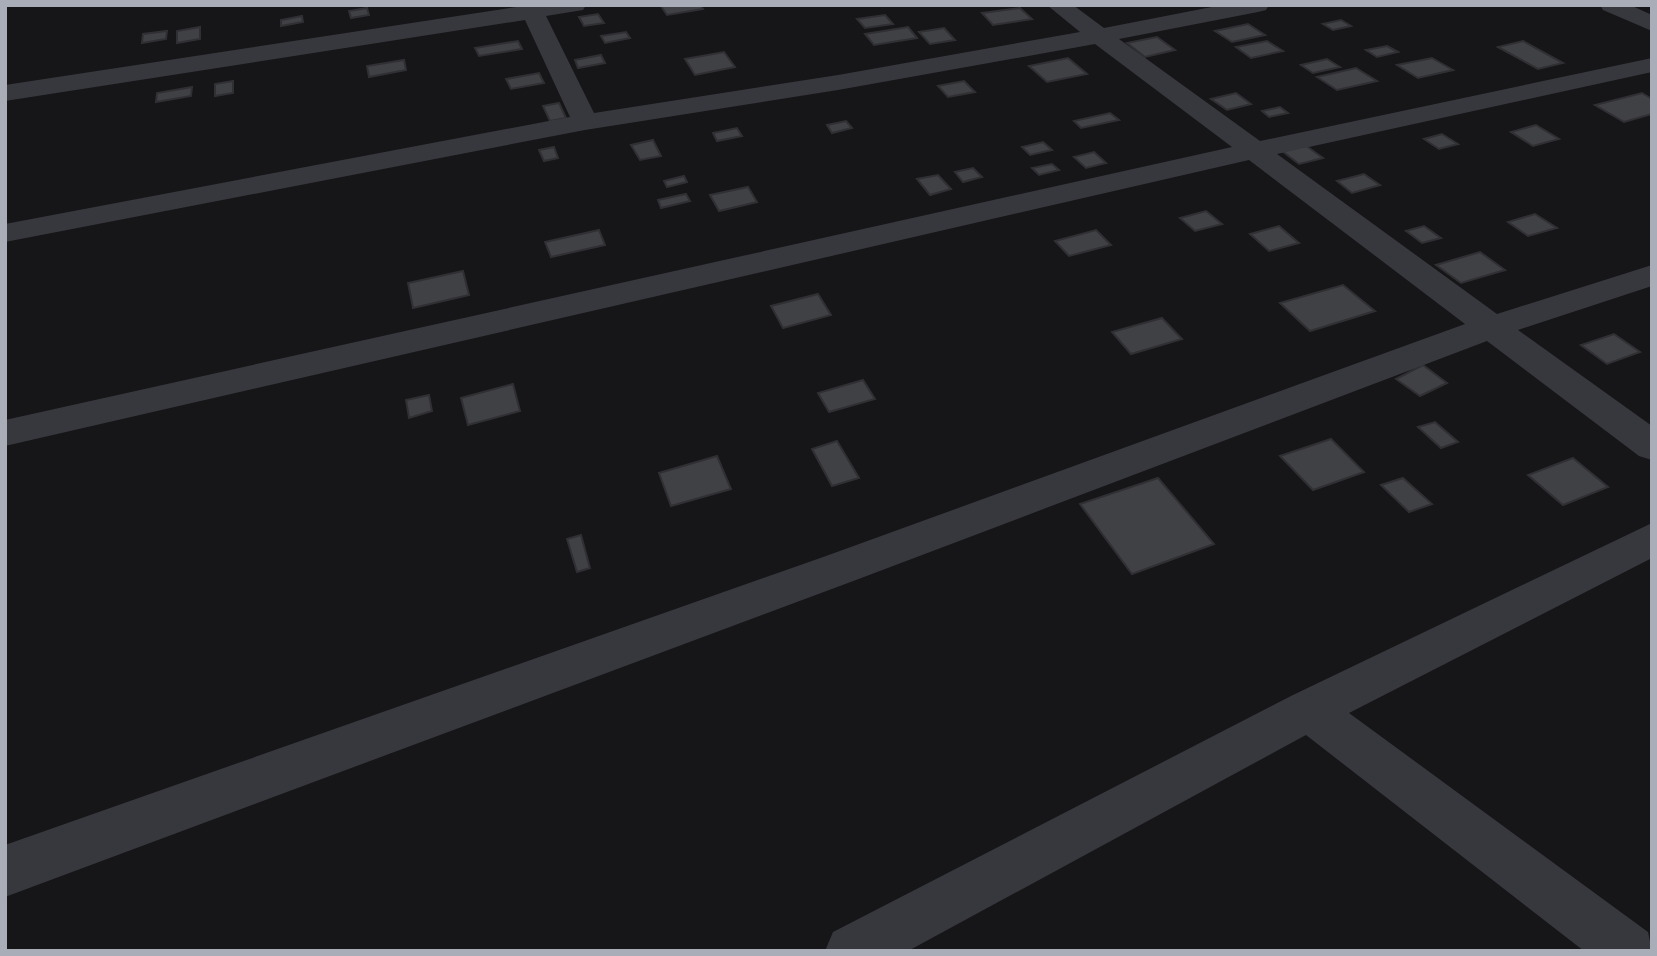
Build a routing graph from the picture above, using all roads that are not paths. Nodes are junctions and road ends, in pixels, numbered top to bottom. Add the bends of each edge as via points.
1 (575, 5) edge
2 (1058, 5) edge
3 (1258, 5) edge
4 (1611, 5) edge
5 (533, 13) junction
6 (1652, 24) edge
7 (1098, 36) junction
8 (1652, 65) edge
9 (5, 93) edge
10 (584, 122) junction
11 (1253, 151) junction
12 (5, 233) edge
13 (1652, 275) edge
14 (1491, 327) junction
15 (5, 433) edge
16 (1652, 446) edge
17 (1652, 539) edge
18 (1309, 710) junction
19 (5, 871) edge
20 (852, 951) edge
21 (1629, 951) edge

1 - 5 street
2 - 7 street
3 - 7 street
4 - 6 street
5 - 9 street
5 - 10 street
7 - 10 street
7 - 11 street
8 - 11 street
10 - 12 street
11 - 14 street
11 - 15 street
13 - 14 street
14 - 16 street
14 - 19 street
17 - 18 street
18 - 20 street
18 - 21 street

